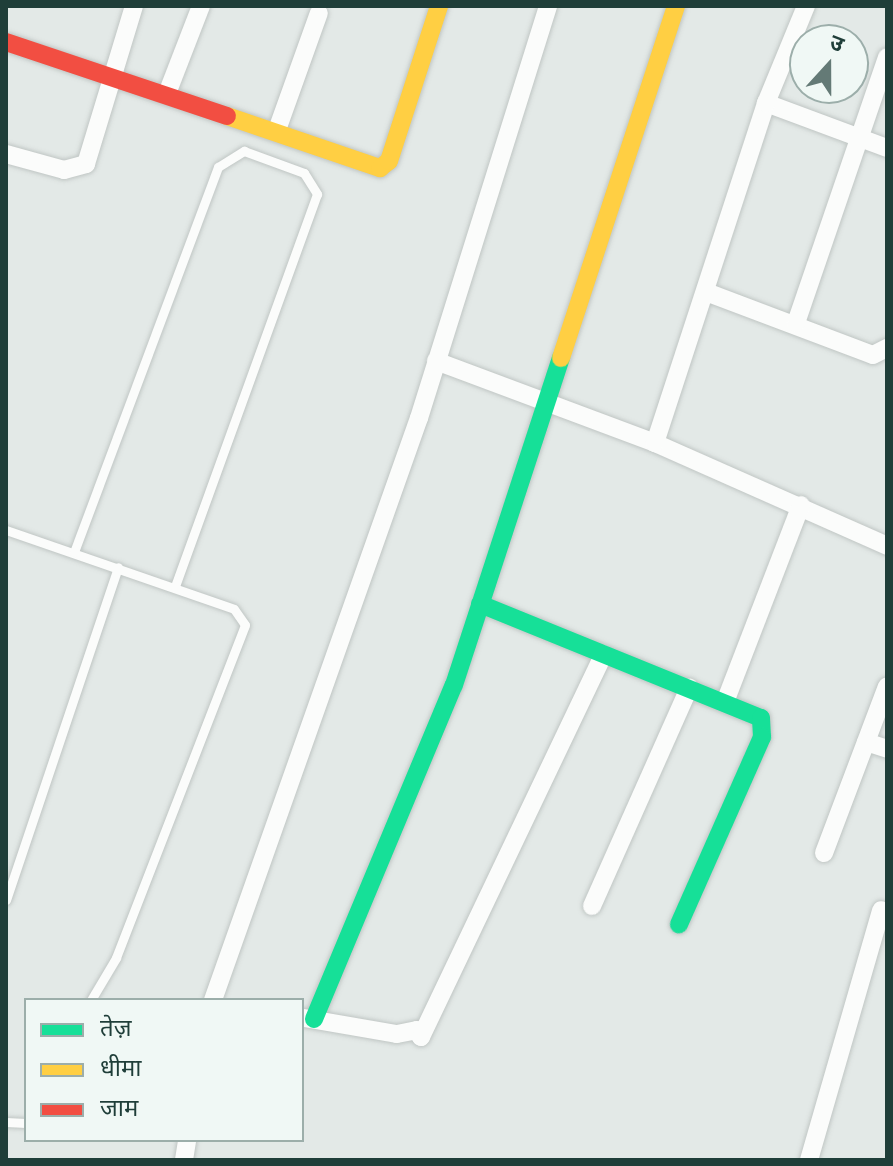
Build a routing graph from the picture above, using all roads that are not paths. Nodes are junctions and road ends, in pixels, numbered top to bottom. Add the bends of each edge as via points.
1 (134, 6) edge
2 (201, 6) edge
3 (439, 6) edge
4 (548, 6) edge
5 (676, 6) edge
6 (806, 6) edge
7 (319, 13) dead end
8 (6, 42) edge
9 (887, 57) edge
10 (115, 74) junction
11 (168, 91) junction
12 (766, 103) junction
13 (277, 130) junction
14 (861, 139) junction
15 (887, 148) edge
16 (6, 154) edge
17 (706, 292) junction
18 (796, 323) junction
19 (887, 348) edge
20 (436, 361) junction
21 (547, 400) junction
22 (655, 443) junction
23 (801, 505) junction
24 (6, 530) edge
25 (887, 546) edge
26 (74, 552) junction
27 (118, 567) junction
28 (175, 587) junction
29 (480, 604) junction
30 (604, 654) junction
31 (887, 686) edge
32 (689, 688) junction
33 (725, 702) junction
34 (866, 742) junction
35 (887, 749) edge
36 (824, 853) dead end
37 (6, 900) edge
38 (592, 906) dead end
39 (881, 910) dead end
40 (679, 924) dead end
41 (867, 962) junction
42 (887, 962) edge
43 (92, 998) edge
44 (214, 998) edge
45 (308, 1018) edge
46 (809, 1160) edge

1 - 10 street
2 - 11 street
3 - 13 street via 385,167
4 - 20 street
5 - 21 street
6 - 12 street
7 - 13 street
8 - 10 street
9 - 14 street
10 - 11 street
10 - 16 street via 86,164 64,170
11 - 13 street
12 - 14 street
12 - 17 street
14 - 15 street
14 - 18 street
17 - 18 street
17 - 22 street
18 - 19 street via 879,357
20 - 21 street
20 - 44 street
21 - 22 street
21 - 29 street
22 - 23 street
23 - 25 street
23 - 33 street
24 - 26 lane
26 - 27 lane
26 - 28 lane via 218,167 244,151 304,173 317,194
27 - 28 lane
27 - 37 lane
28 - 43 lane via 234,609 245,625 116,958
29 - 30 street
29 - 45 street via 437,733
30 - 32 street
30 - 45 street via 421,1037 417,1030 397,1034
31 - 34 street
32 - 33 street
32 - 38 street
33 - 40 street via 755,713 764,727
34 - 35 street
34 - 36 street
39 - 41 street
41 - 42 street
41 - 46 street

